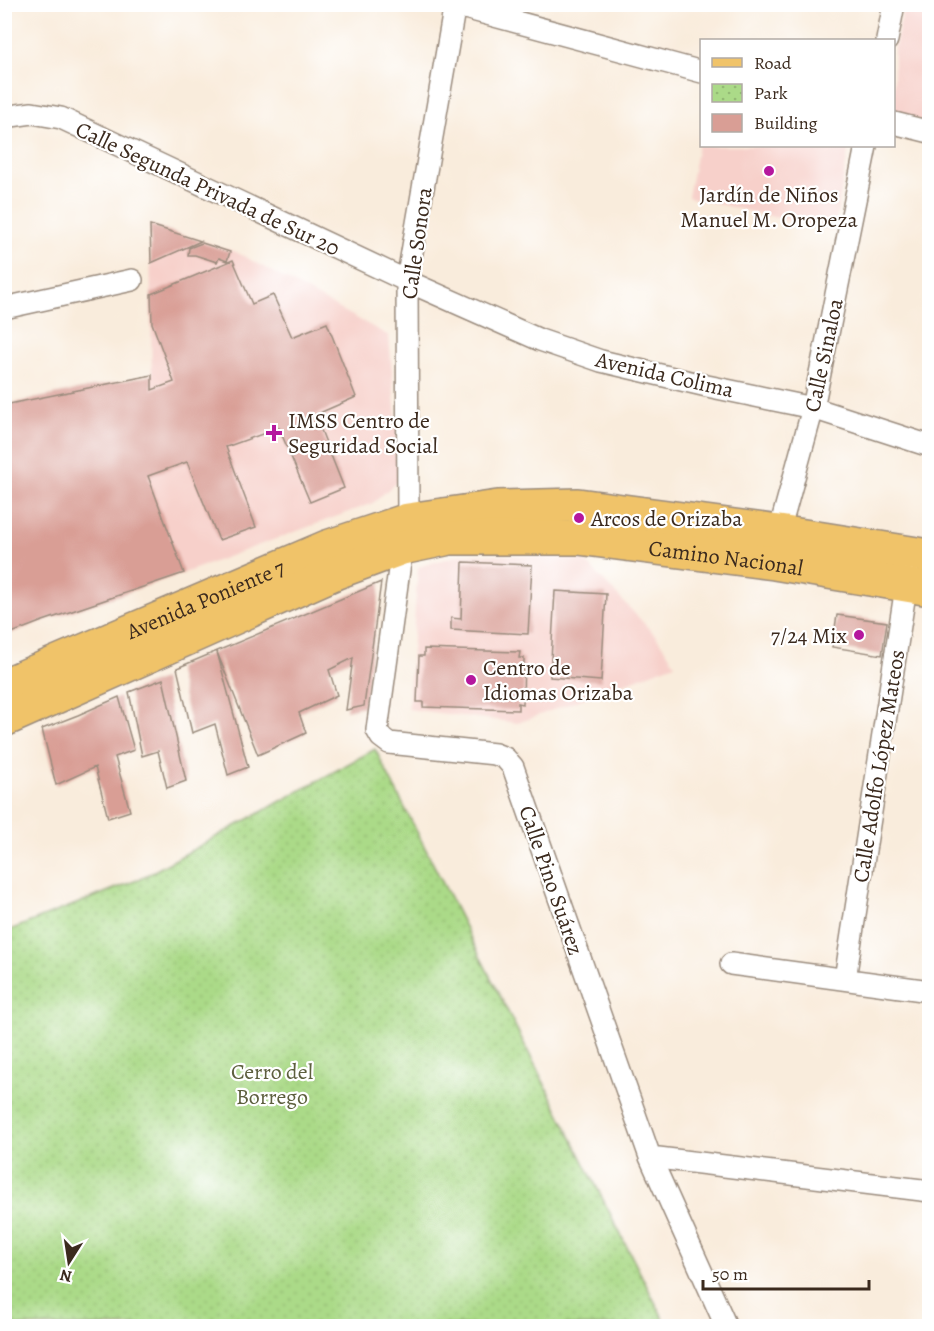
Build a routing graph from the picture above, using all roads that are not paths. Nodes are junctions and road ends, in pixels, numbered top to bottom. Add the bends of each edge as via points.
1 (894, 4) edge
2 (454, 5) edge
3 (886, 39) edge
4 (700, 71) edge
5 (4, 117) edge
6 (895, 123) edge
7 (930, 132) edge
8 (866, 147) edge
9 (132, 280) dead end
10 (407, 281) junction
11 (4, 308) edge
12 (813, 408) junction
13 (930, 446) edge
14 (405, 534) junction
15 (777, 548) junction
16 (921, 555) edge
17 (918, 588) edge
18 (4, 685) edge
19 (4, 720) edge
20 (731, 964) dead end
21 (845, 980) junction
22 (930, 991) edge
23 (650, 1157) junction
24 (930, 1191) edge
25 (726, 1326) edge

1 - 3 street
2 - 4 street
2 - 10 street, Calle Sonora
5 - 10 street, Calle Segunda Privada de Sur 20 via 32,113 61,118
6 - 7 street
8 - 12 street, Calle Sinaloa
9 - 11 street
10 - 12 street, Avenida Colima via 540,340 601,361
10 - 14 street, Calle Sonora
12 - 13 street, Avenida Colima
12 - 15 street, Calle Sinaloa
14 - 15 main road, Camino Nacional
14 - 15 main road, Camino Nacional via 498,507 578,505
14 - 18 main road, Avenida Poniente 7 via 327,547
14 - 19 main road, Avenida Poniente 7 via 337,572
14 - 23 street, Calle Pino Suárez via 377,730 389,743 495,754 513,767
15 - 16 main road, Camino Nacional
15 - 17 main road, Camino Nacional
16 - 17 street, Calle Adolfo López Mateos
17 - 21 street, Calle Adolfo López Mateos
20 - 21 street
21 - 22 street
23 - 24 street
23 - 25 street, Calle Pino Suárez

